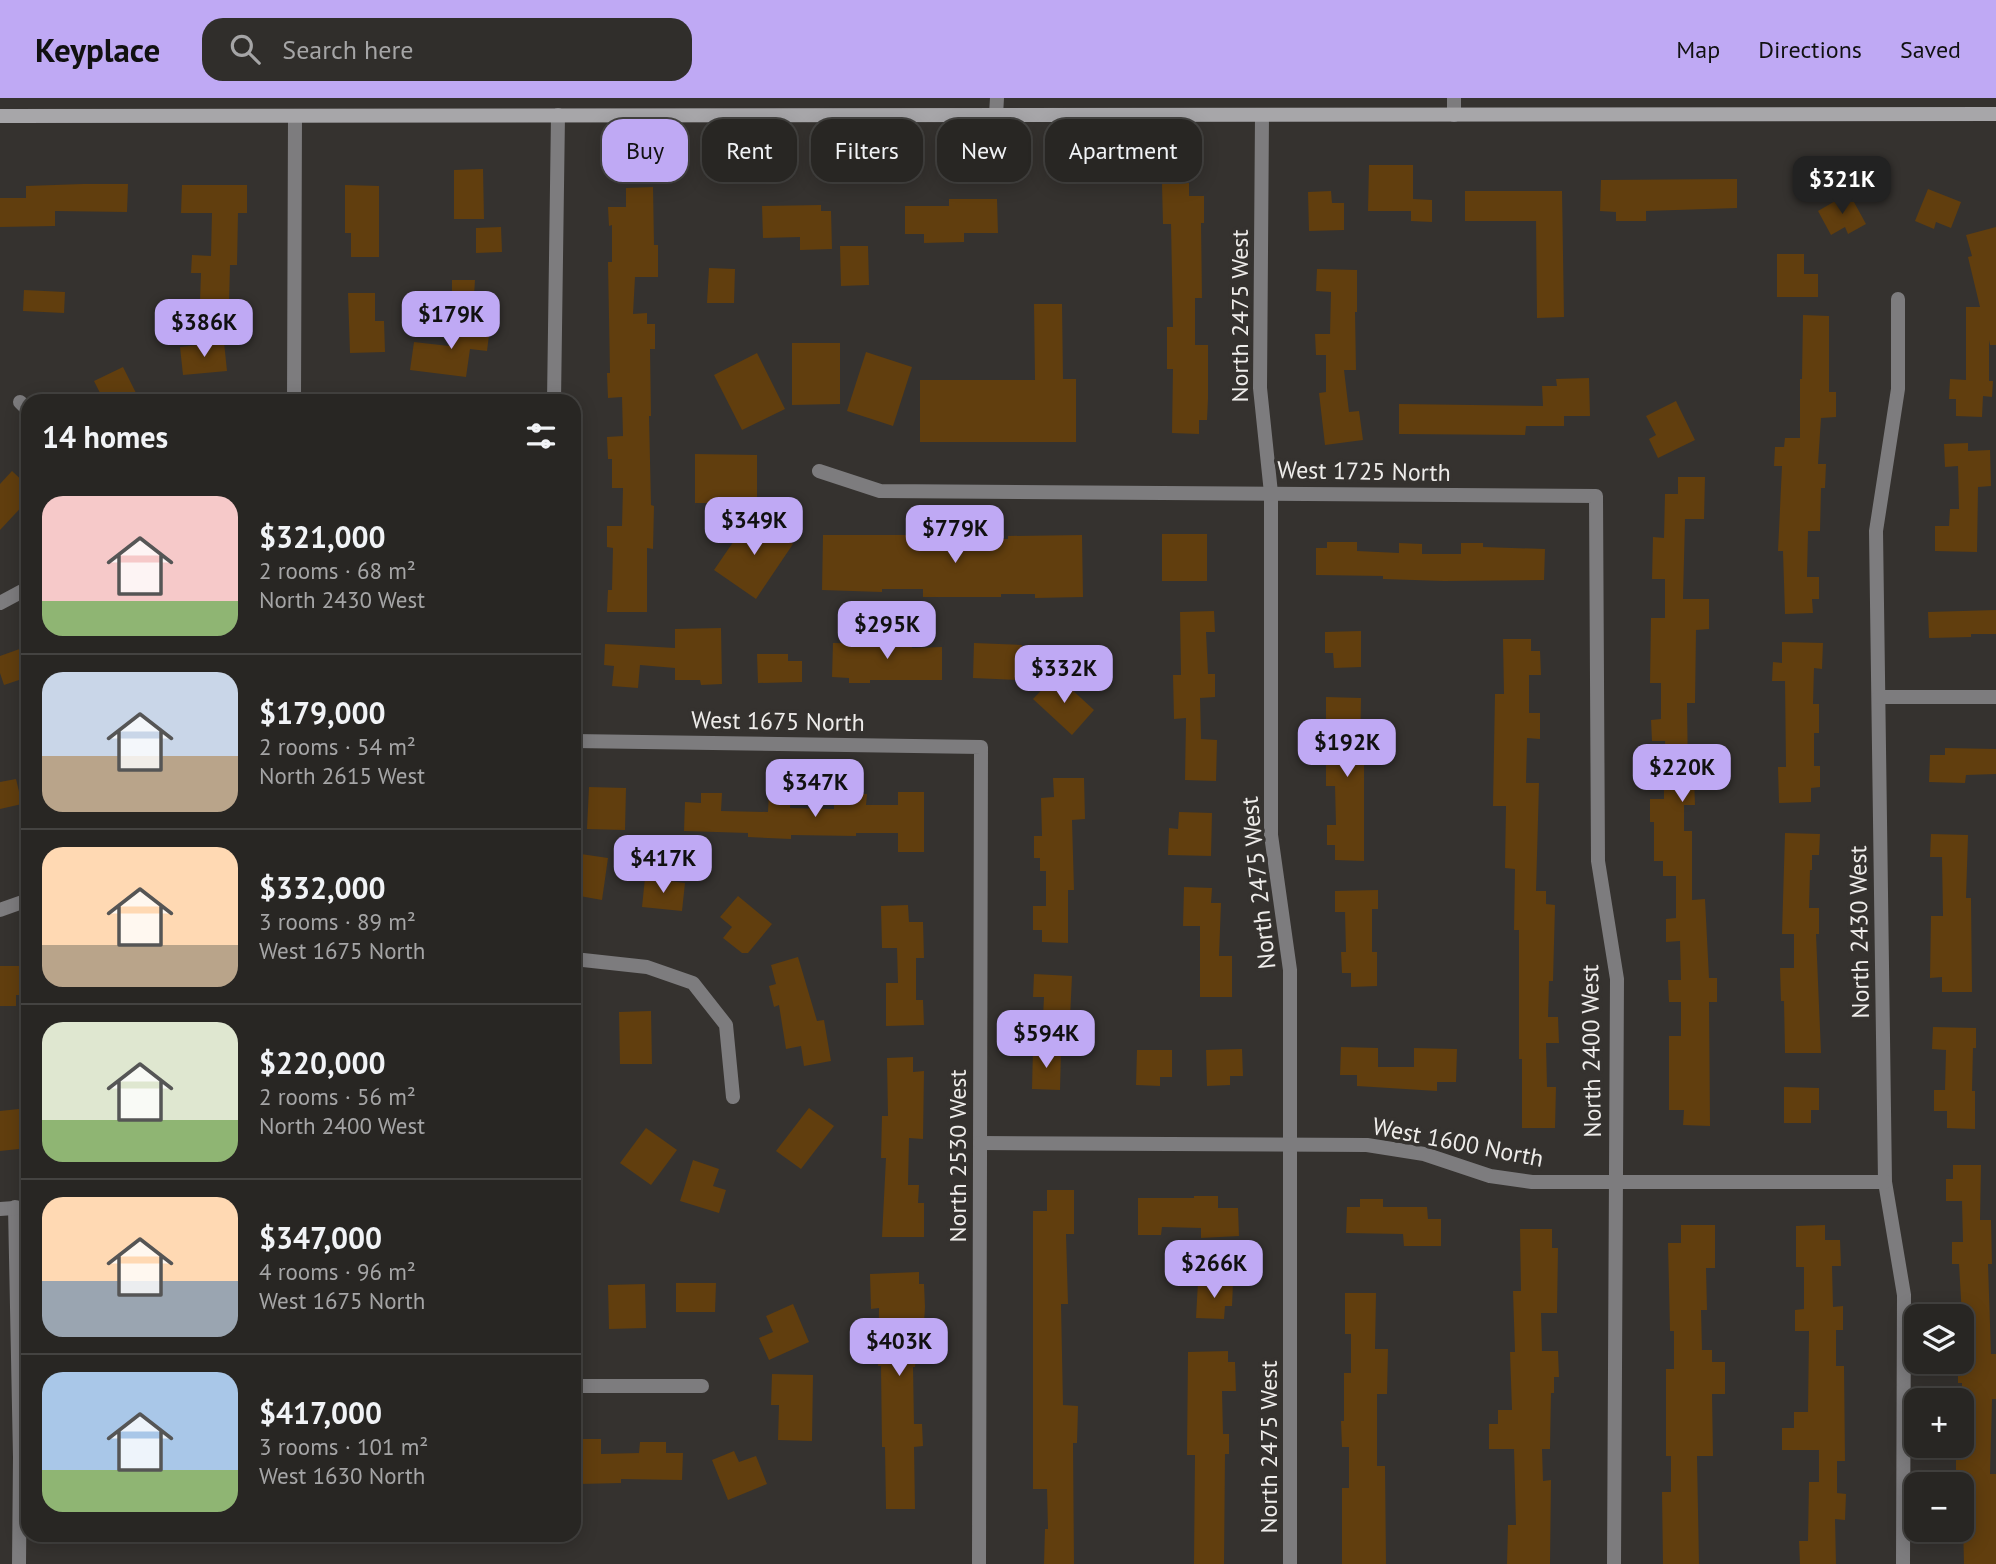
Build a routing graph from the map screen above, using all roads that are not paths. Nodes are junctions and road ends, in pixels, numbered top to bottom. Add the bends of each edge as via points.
1 (996, 98) edge
2 (1454, 98) edge
3 (1996, 114) edge
4 (558, 115) junction
5 (996, 115) junction
6 (1262, 115) junction
7 (1454, 115) junction
8 (0, 116) edge
9 (295, 116) junction
10 (1898, 299) dead end
11 (294, 394) edge
12 (554, 394) edge
13 (819, 471) dead end
14 (1270, 493) junction
15 (1595, 496) joint
16 (21, 592) edge
17 (0, 603) edge
18 (1879, 697) junction
19 (1996, 697) edge
20 (581, 741) edge
21 (981, 747) joint
22 (21, 902) edge
23 (0, 910) edge
24 (581, 960) edge
25 (733, 1097) dead end
26 (980, 1143) junction
27 (1290, 1145) junction
28 (1615, 1182) junction
29 (1885, 1182) junction
30 (21, 1207) edge
31 (0, 1209) edge
32 (581, 1386) edge
33 (702, 1386) dead end
34 (21, 1521) edge
35 (19, 1564) edge
36 (979, 1564) edge
37 (1290, 1564) edge
38 (1614, 1564) edge
39 (1903, 1564) edge

1 - 5 street
2 - 7 street
3 - 7 main road
4 - 5 main road
4 - 9 main road
4 - 12 street
5 - 6 main road
6 - 7 main road
6 - 14 street, North 2475 West via 1259,388
8 - 9 main road
9 - 11 street
10 - 18 street, North 2430 West via 1898,389 1876,531
13 - 14 street, West 1725 North via 880,491
14 - 15 street, West 1725 North
14 - 27 street, North 2475 West via 1270,835 1290,970
15 - 28 street, North 2400 West via 1598,861 1618,979
16 - 17 street
18 - 19 street
18 - 29 street, North 2430 West
20 - 21 street, West 1675 North
21 - 26 street, North 2530 West
22 - 23 street
24 - 25 street via 647,967 693,984 726,1025
26 - 27 street, West 1600 North
26 - 36 street, North 2530 West
27 - 28 street, West 1600 North via 1401,1150 1490,1176 1532,1182
27 - 37 street, North 2475 West
28 - 29 street, West 1600 North
28 - 38 street, North 2400 West
29 - 39 street, North 2430 West via 1904,1295
30 - 31 street
32 - 33 street
34 - 35 street

